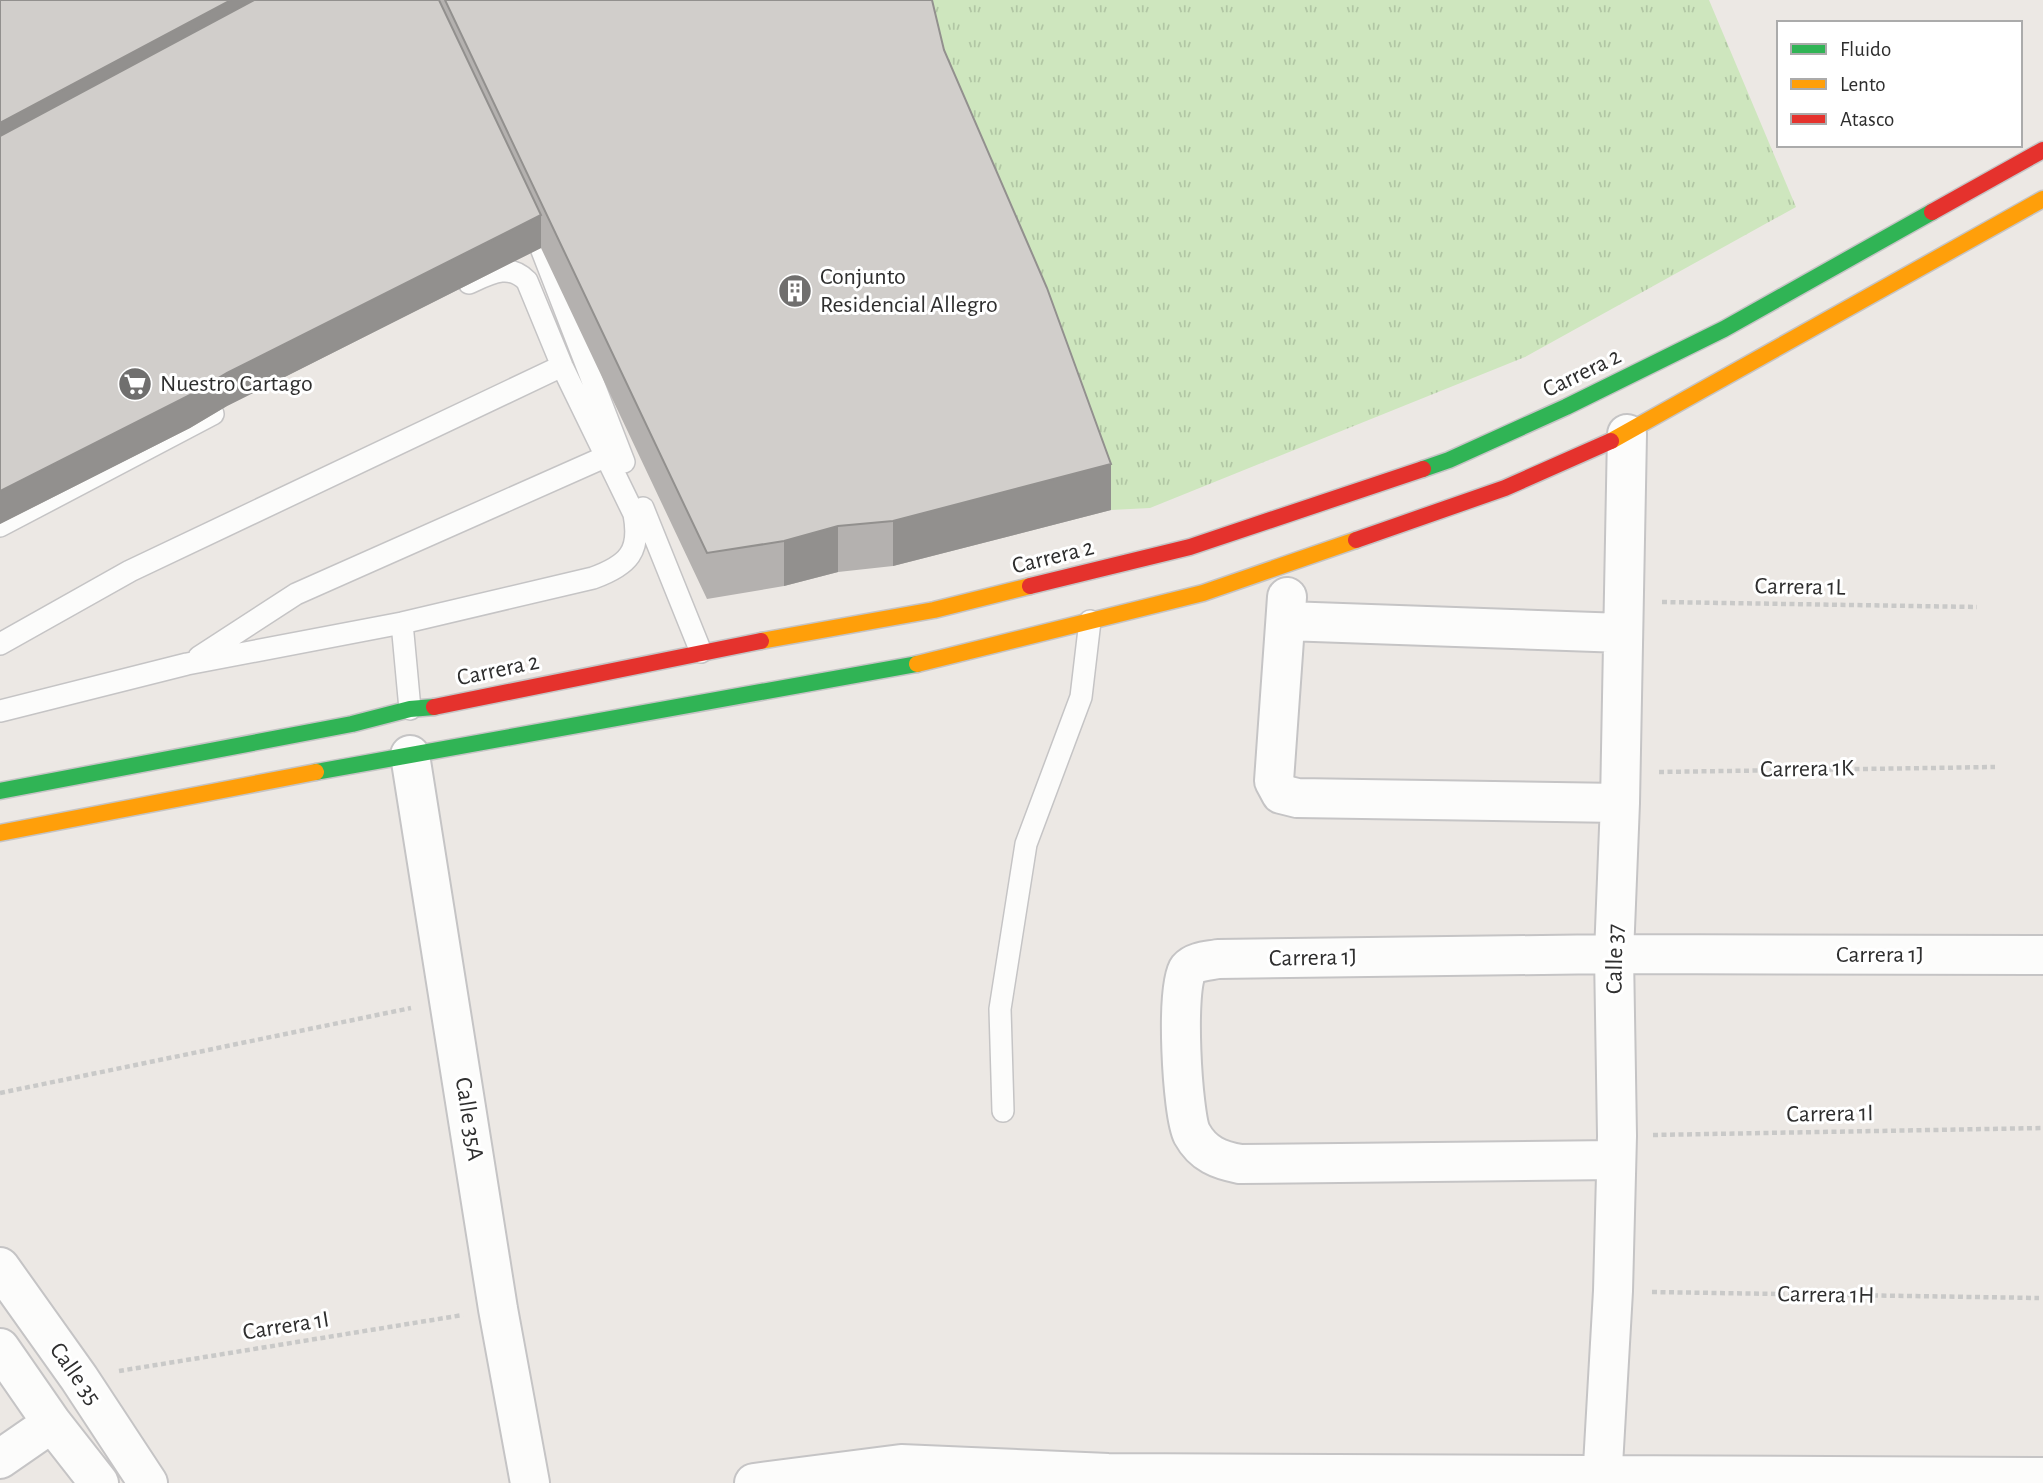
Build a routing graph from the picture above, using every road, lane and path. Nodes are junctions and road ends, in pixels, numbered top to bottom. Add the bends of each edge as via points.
1 (2043, 150) edge
2 (2043, 199) edge
3 (541, 248) edge
4 (448, 292) edge
5 (562, 366) junction
6 (226, 407) edge
7 (1627, 434) junction
8 (607, 456) junction
9 (0, 526) edge
10 (1977, 607) dead end
11 (1623, 618) junction
12 (1090, 621) junction
13 (402, 623) junction
14 (0, 644) edge
15 (701, 652) junction
16 (187, 664) junction
17 (410, 709) junction
18 (0, 711) edge
19 (410, 755) junction
20 (1996, 767) dead end
21 (1620, 788) junction
22 (0, 791) edge
23 (0, 833) edge
24 (1614, 954) junction
25 (2043, 955) edge
26 (450, 1000) junction
27 (0, 1093) edge
28 (1003, 1111) dead end
29 (2043, 1128) edge
30 (1617, 1148) junction
31 (0, 1267) edge
32 (1613, 1291) junction
33 (2039, 1298) dead end
34 (498, 1309) junction
35 (0, 1348) edge
36 (79, 1378) junction
37 (52, 1423) junction
38 (0, 1459) edge
39 (900, 1474) edge
40 (2043, 1477) edge
41 (1108, 1478) edge
42 (1602, 1479) edge
43 (99, 1483) edge
44 (148, 1483) edge
45 (530, 1483) edge
46 (754, 1483) edge

1 - 15 main road, Carrera 2 via 1724,329 1449,460 1190,547 934,610
2 - 7 main road
3 - 15 lane
4 - 5 lane via 494,271 521,275
5 - 8 lane
5 - 14 lane via 130,571
6 - 9 lane
7 - 11 street, Calle 37
7 - 12 main road via 1505,488 1203,593
8 - 13 lane via 634,514 638,535 634,551 622,562 593,578
8 - 16 lane via 296,594
10 - 11 path, Carrera 1L
11 - 21 street, Calle 37
11 - 21 street via 1287,609 1274,780 1281,794 1297,797
12 - 19 main road via 931,662
12 - 28 lane via 1081,697 1026,844 1000,1009
13 - 16 lane
13 - 17 lane
15 - 17 main road, Carrera 2
16 - 18 lane
17 - 22 main road, Carrera 2
19 - 23 main road
19 - 26 street, Calle 35A
20 - 21 path, Carrera 1K
21 - 24 street, Calle 37
24 - 25 street, Carrera 1J
24 - 30 street, Calle 37
24 - 30 street, Carrera 1J via 1218,959 1196,963 1187,970 1181,1002 1187,1117 1203,1150 1218,1160 1240,1164
26 - 27 path
26 - 34 street, Calle 35A
29 - 30 path, Carrera 1I
30 - 32 street, Calle 37
31 - 36 street, Calle 35
32 - 33 path, Carrera 1H
32 - 42 street, Calle 37
34 - 36 path, Carrera 1I
34 - 45 street, Calle 35A
35 - 37 street, Calle 35
36 - 44 street, Calle 35
37 - 38 street
37 - 43 street, Calle 35
39 - 41 street
39 - 46 street
40 - 42 street
41 - 42 street

